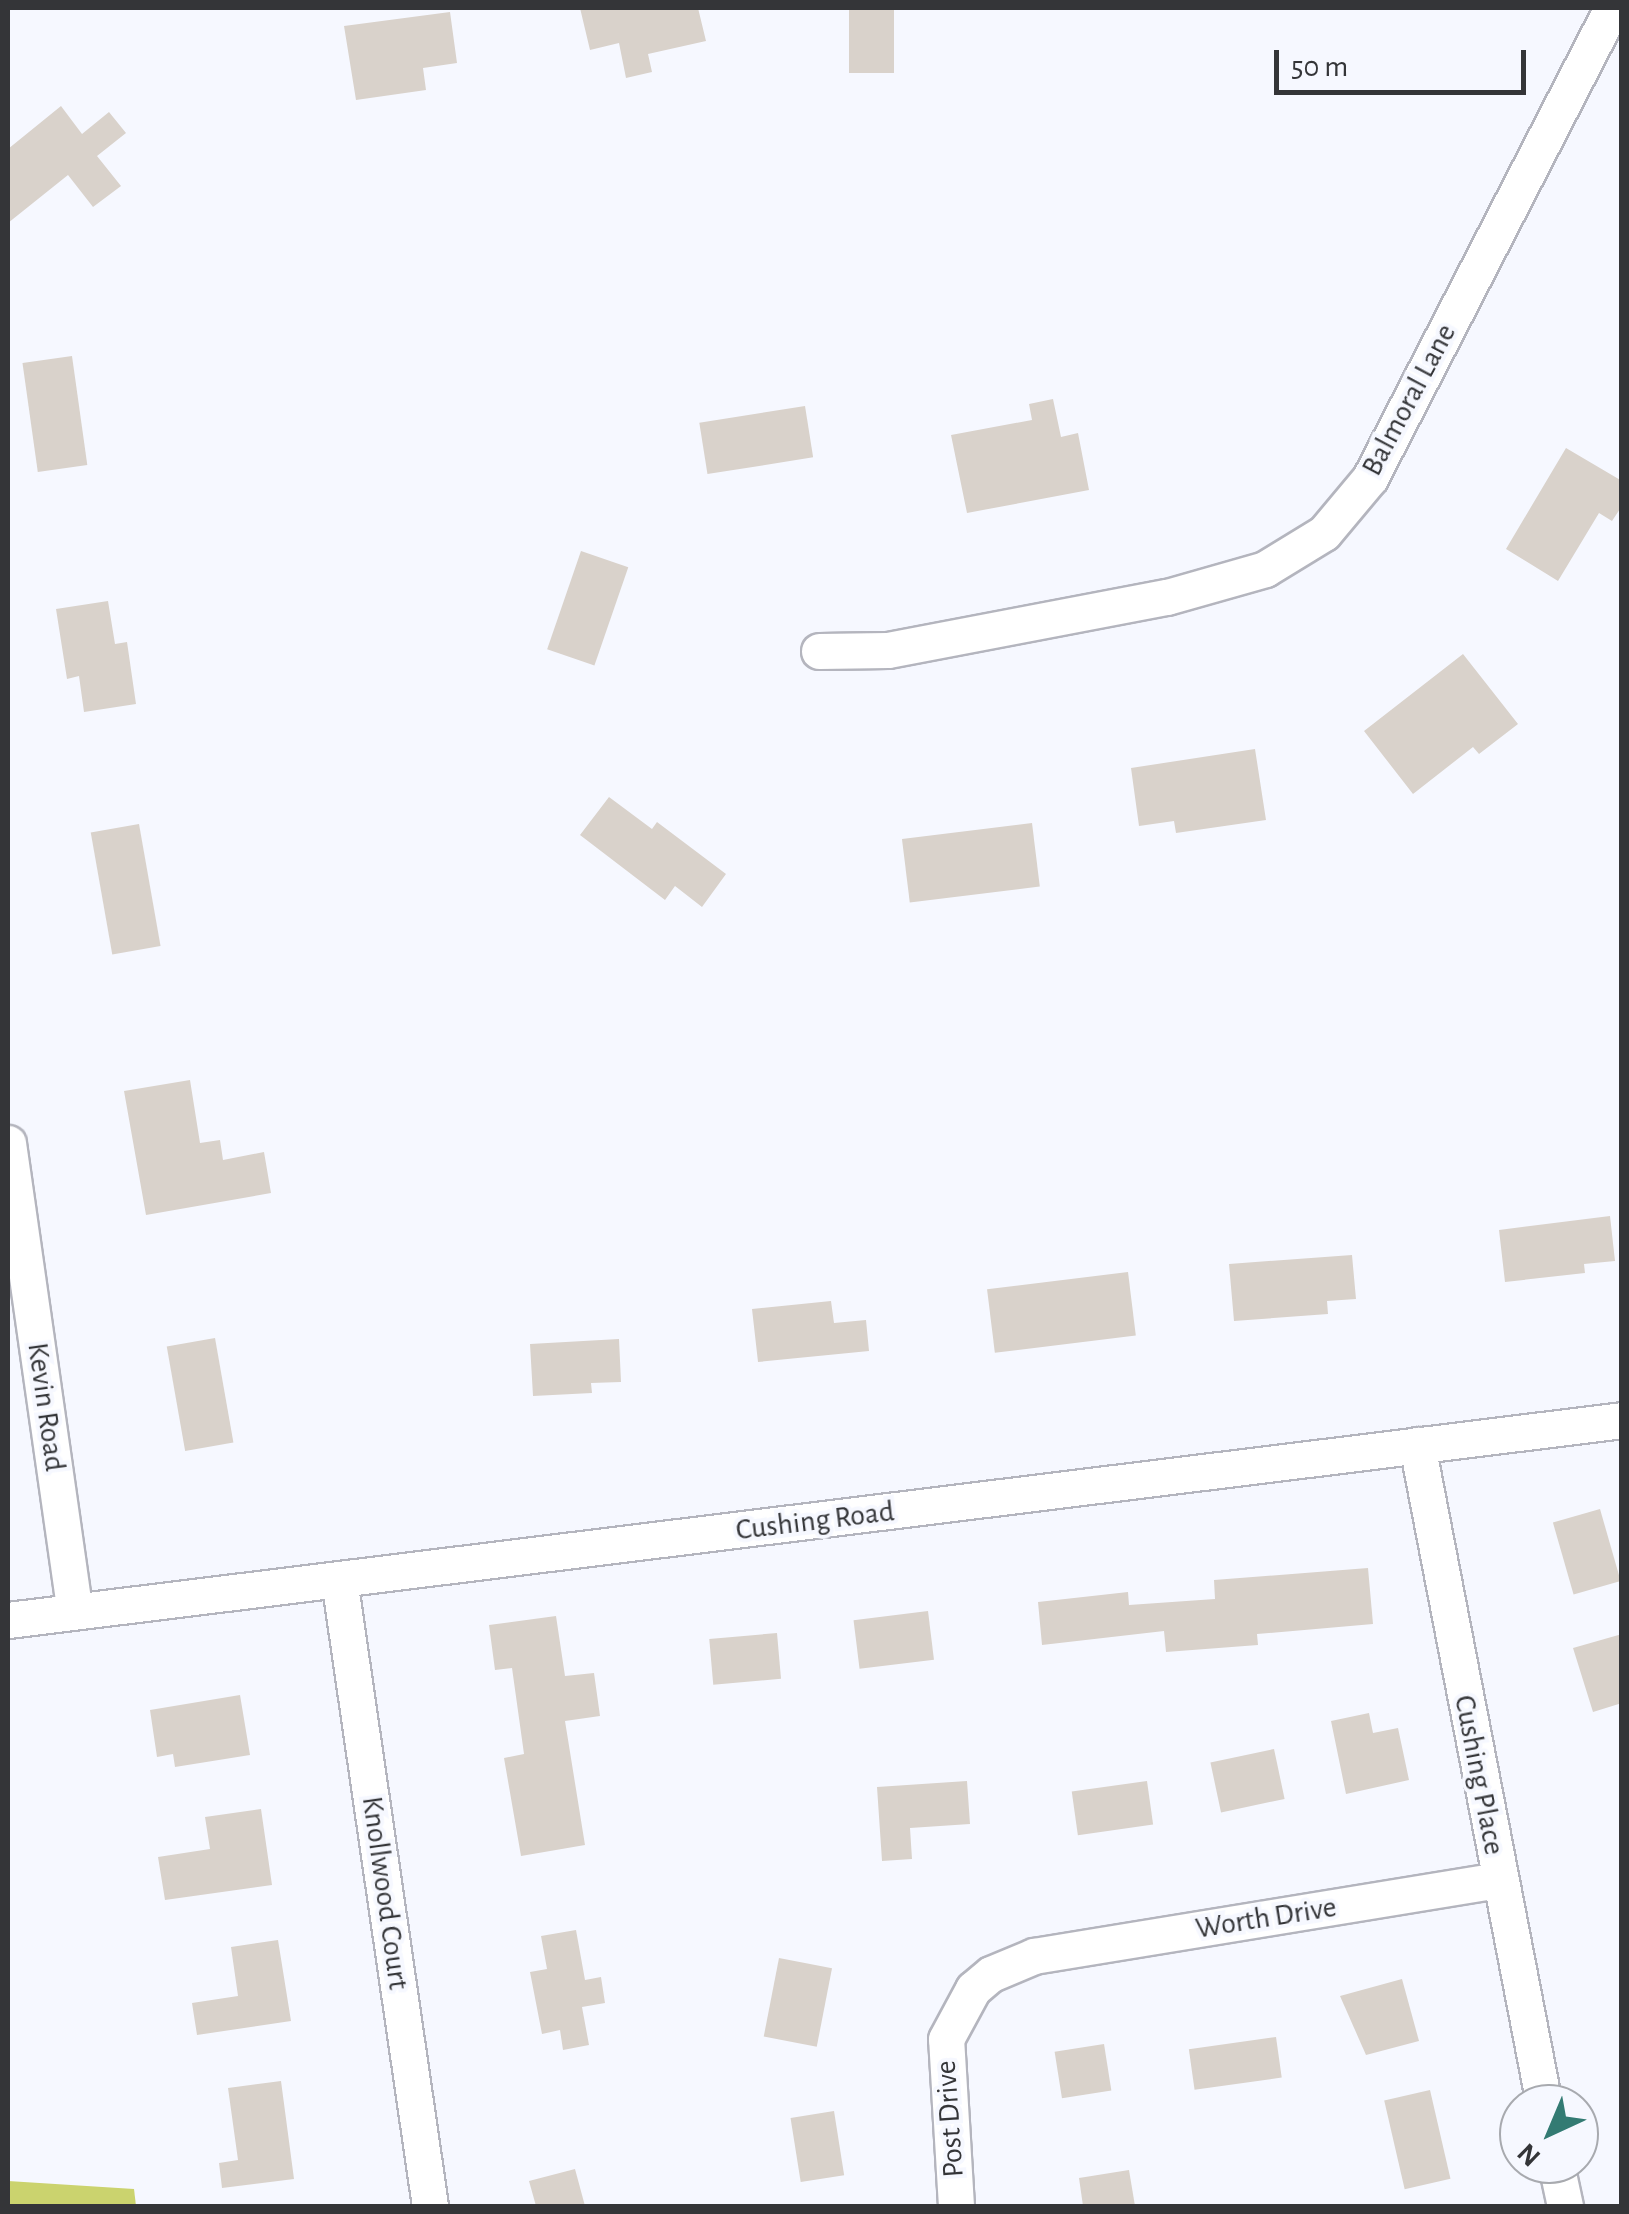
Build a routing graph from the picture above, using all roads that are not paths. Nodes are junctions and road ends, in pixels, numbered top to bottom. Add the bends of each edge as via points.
1 (1612, 8) edge
2 (819, 651) dead end
3 (8, 1143) edge
4 (1622, 1420) edge
5 (1418, 1445) junction
6 (339, 1579) junction
7 (75, 1611) junction
8 (8, 1620) edge
9 (1498, 1880) junction
10 (1034, 1956) joint
11 (1540, 2084) edge
12 (430, 2206) edge
13 (956, 2206) edge

1 - 2 street, Balmoral Lane via 1370,478 1324,533 1265,569 1167,597 888,650
3 - 7 street, Kevin Road
4 - 5 street, Cushing Road
5 - 6 street, Cushing Road
5 - 9 street, Cushing Place
6 - 7 street, Cushing Road
6 - 12 street, Knollwood Court
7 - 8 street, Cushing Road
9 - 10 street, Worth Drive
9 - 11 street, Cushing Place
10 - 13 street, Post Drive via 973,1989 946,2039

